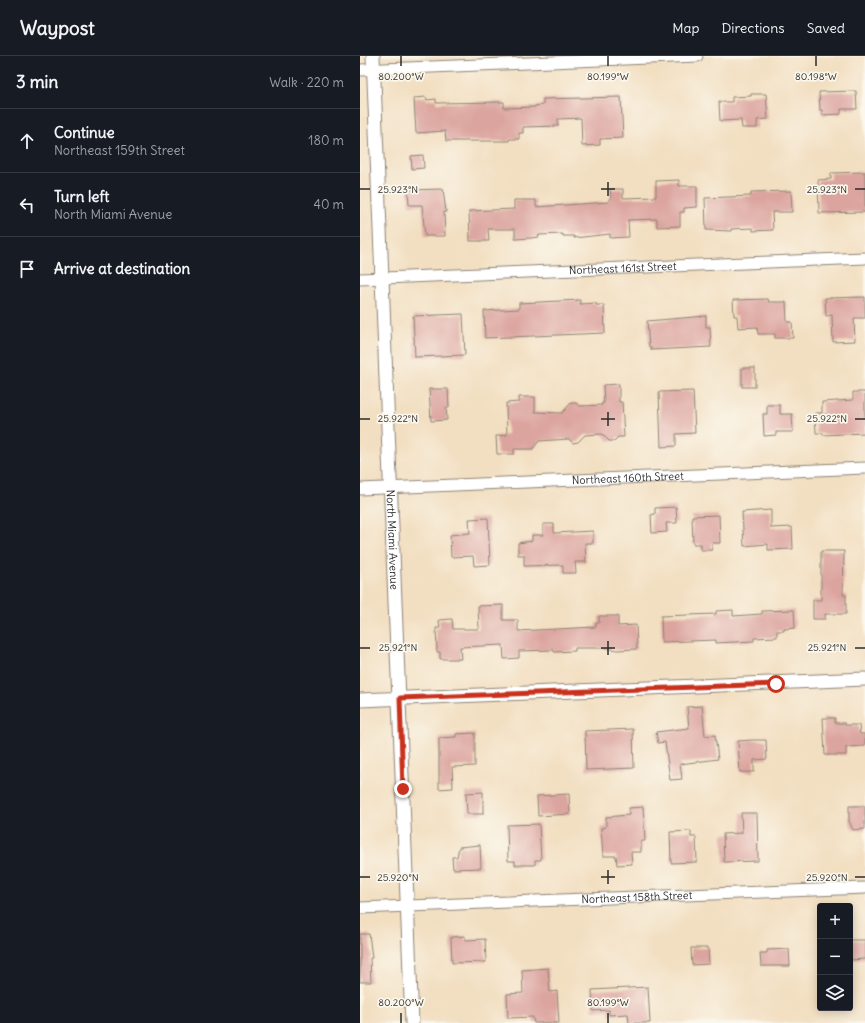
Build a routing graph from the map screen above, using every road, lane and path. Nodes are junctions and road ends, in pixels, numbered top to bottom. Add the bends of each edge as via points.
1 (373, 56) edge
2 (697, 56) edge
3 (373, 69) junction
4 (360, 70) edge
5 (865, 258) edge
6 (382, 278) junction
7 (360, 279) edge
8 (865, 468) edge
9 (391, 488) junction
10 (360, 489) edge
11 (865, 679) edge
12 (400, 698) junction
13 (360, 700) edge
14 (865, 888) edge
15 (408, 906) junction
16 (360, 908) edge
17 (412, 1023) edge

1 - 3 street, North Miami Avenue
2 - 3 street
3 - 4 street
3 - 6 street, North Miami Avenue
5 - 6 street, Northeast 161st Street
6 - 7 street, Northeast 161st Street
6 - 9 street, North Miami Avenue
8 - 9 street, Northeast 160th Street
9 - 10 street, Northeast 160th Street
9 - 12 street, North Miami Avenue
11 - 12 street
12 - 13 street
12 - 15 street, North Miami Avenue
14 - 15 street, Northeast 158th Street
15 - 16 street, Northeast 158th Street
15 - 17 street, North Miami Avenue

